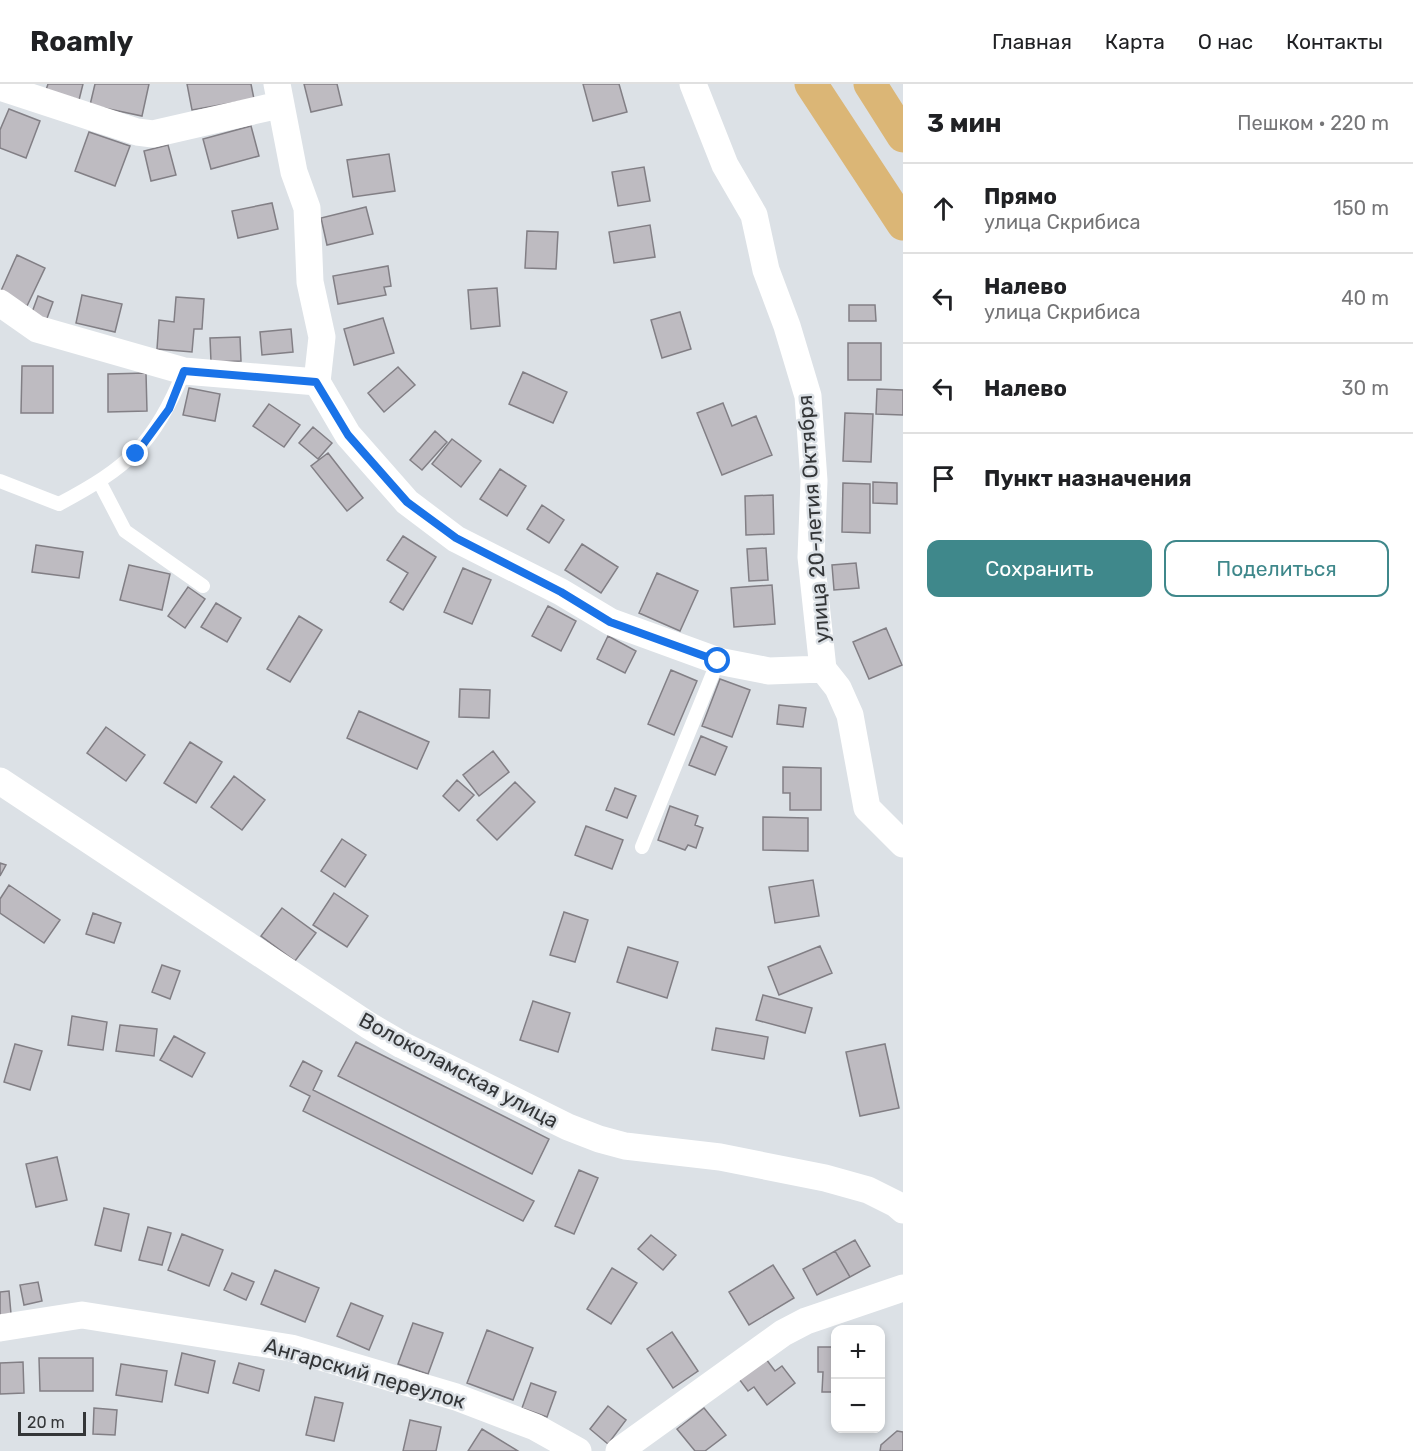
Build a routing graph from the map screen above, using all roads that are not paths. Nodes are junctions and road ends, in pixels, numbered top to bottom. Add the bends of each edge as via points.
1 (693, 84) edge
2 (811, 84) edge
3 (870, 84) edge
4 (0, 87) edge
5 (278, 94) edge
6 (903, 136) edge
7 (903, 224) edge
8 (0, 303) edge
9 (184, 371) junction
10 (316, 382) junction
11 (0, 481) edge
12 (100, 483) junction
13 (202, 586) dead end
14 (718, 661) junction
15 (823, 669) junction
16 (0, 781) edge
17 (903, 844) edge
18 (642, 847) dead end
19 (903, 1210) edge
20 (903, 1288) edge
21 (0, 1328) edge
22 (578, 1451) edge
23 (619, 1451) edge

1 - 15 street, улица 20-летия Октября via 725,165 754,215 766,270 808,396 814,481 811,557
2 - 7 main road
3 - 6 main road
4 - 5 street via 153,134
5 - 10 street via 294,172 307,208 310,282 322,337
8 - 9 street via 37,329
9 - 10 street
9 - 12 lane via 169,409 136,454
10 - 14 street via 348,435 400,494 456,538 610,622
11 - 12 lane via 59,504
12 - 13 lane via 125,531
14 - 15 street via 769,671
14 - 18 lane
15 - 17 street, улица 20-летия Октября via 838,688 850,715 867,808
16 - 19 street, Волоколамская улица via 368,1025 568,1127 625,1146 720,1157 825,1178 868,1190
20 - 23 street via 806,1321 783,1333
21 - 22 street, Ангарский переулок via 82,1315 291,1348 456,1397 536,1427

